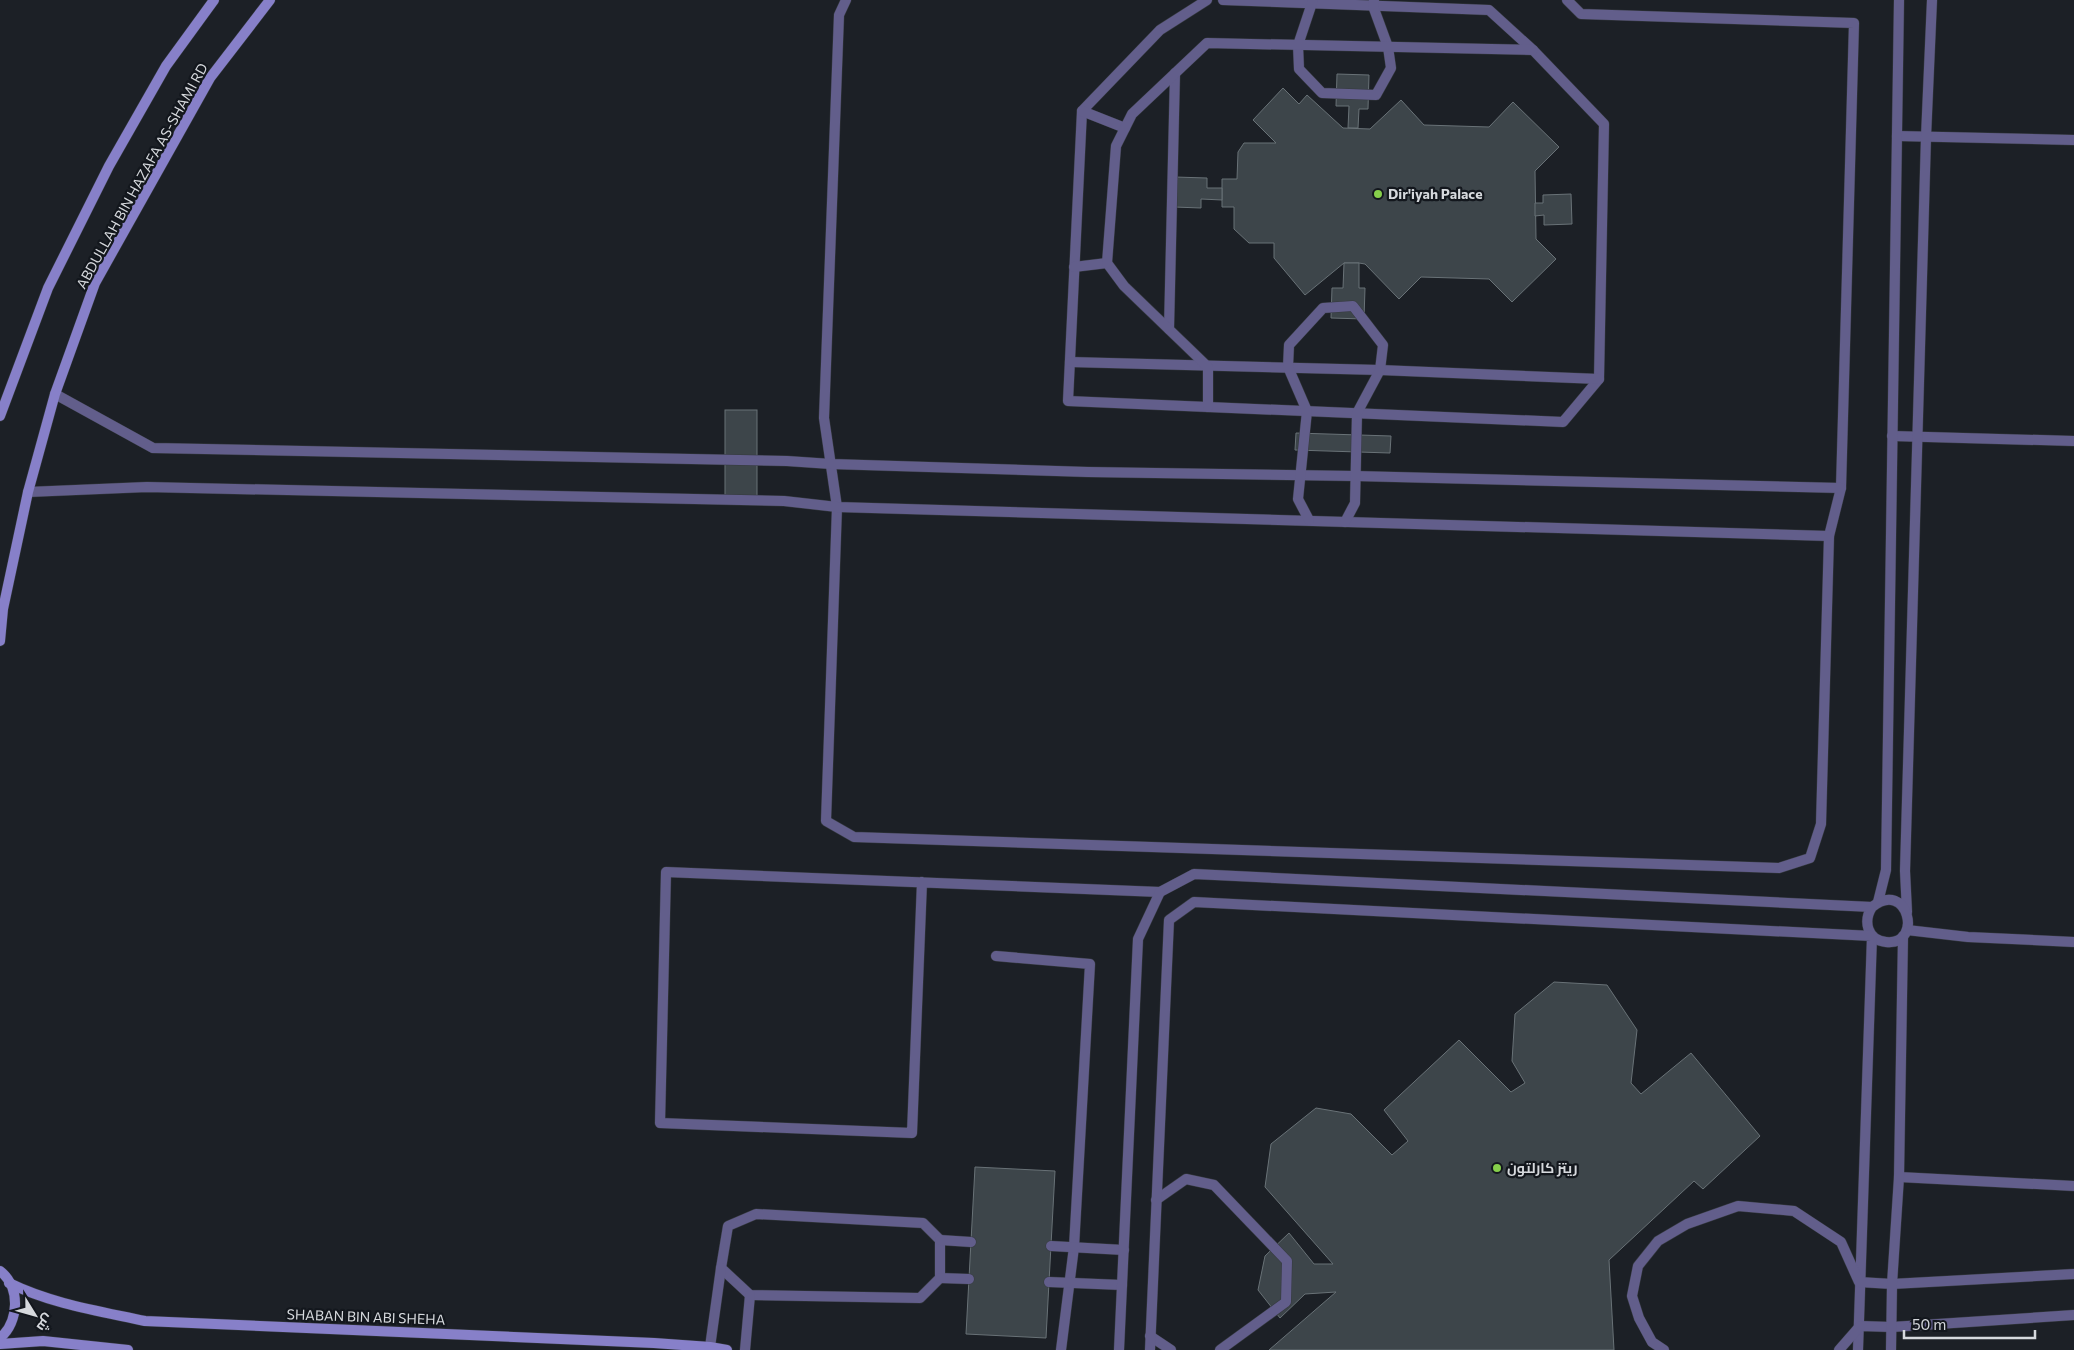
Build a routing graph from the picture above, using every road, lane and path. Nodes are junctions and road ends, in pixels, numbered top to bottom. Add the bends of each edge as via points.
1 (214, 0) edge
2 (270, 0) edge
3 (846, 0) edge
4 (1207, 0) edge
5 (1223, 0) edge
6 (1567, 0) edge
7 (1899, 0) edge
8 (1932, 0) edge
9 (1312, 2) edge
10 (1374, 3) edge
11 (1298, 45) junction
12 (1388, 47) junction
13 (1533, 50) junction
14 (1174, 73) junction
15 (1082, 111) junction
16 (1125, 128) junction
17 (1897, 136) junction
18 (1926, 137) junction
19 (2074, 140) edge
20 (1107, 263) junction
21 (1074, 267) junction
22 (1169, 329) junction
23 (1070, 362) junction
24 (1208, 367) junction
25 (1288, 367) junction
26 (1380, 370) junction
27 (1598, 379) junction
28 (55, 394) junction
29 (1208, 407) junction
30 (1307, 411) junction
31 (1356, 413) junction
32 (0, 416) edge
33 (1918, 435) junction
34 (1892, 436) junction
35 (2074, 441) edge
36 (830, 464) junction
37 (1300, 475) junction
38 (1355, 476) junction
39 (1841, 488) junction
40 (28, 492) junction
41 (837, 507) junction
42 (1309, 520) junction
43 (1345, 522) junction
44 (1829, 536) junction
45 (0, 641) edge
46 (922, 882) junction
47 (1160, 892) junction
48 (1875, 904) junction
49 (1907, 912) junction
50 (1905, 933) junction
51 (1872, 936) junction
52 (2074, 942) edge
53 (996, 956) dead end
54 (1898, 1177) junction
55 (2074, 1186) edge
56 (1156, 1200) junction
57 (940, 1240) junction
58 (971, 1242) dead end
59 (1051, 1246) dead end
60 (1074, 1247) junction
61 (1124, 1250) junction
62 (721, 1268) junction
63 (0, 1270) edge
64 (2074, 1274) edge
65 (940, 1278) junction
66 (969, 1279) dead end
67 (1049, 1282) dead end
68 (1859, 1282) junction
69 (9, 1283) junction
70 (1070, 1283) junction
71 (1892, 1284) junction
72 (1122, 1285) junction
73 (750, 1295) junction
74 (2074, 1315) edge
75 (1860, 1326) junction
76 (1892, 1328) junction
77 (1150, 1336) junction
78 (0, 1338) edge
79 (0, 1344) edge
80 (710, 1346) junction
81 (128, 1350) edge
82 (727, 1350) edge
83 (745, 1350) edge
84 (1061, 1350) edge
85 (1119, 1350) edge
86 (1150, 1350) edge
87 (1171, 1350) edge
88 (1220, 1350) edge
89 (1664, 1350) edge
90 (1839, 1350) edge
91 (1858, 1350) edge
92 (1891, 1350) edge

1 - 32 street, ABDULLAH BIN HAZAFA AS-SHAMI RD via 166,66 109,166 48,288
2 - 28 street, ABDULLAH BIN HAZAFA AS-SHAMI RD via 210,78 95,283
3 - 36 lane via 839,15 824,418
4 - 15 lane via 1160,30
5 - 9 lane
6 - 39 lane via 1581,14 1854,23
7 - 17 lane
8 - 18 lane
9 - 10 lane
9 - 11 lane
10 - 12 lane
10 - 13 lane via 1489,10
11 - 12 lane
11 - 12 lane via 1299,69 1322,93 1376,95 1391,68
11 - 14 lane via 1207,43
12 - 13 lane
13 - 27 lane via 1604,124
14 - 16 lane via 1132,114
14 - 22 lane
15 - 16 lane
15 - 21 lane
16 - 20 lane via 1116,146
17 - 18 lane
17 - 34 lane
18 - 19 lane
18 - 33 lane
20 - 21 lane
20 - 22 lane via 1124,286
21 - 23 lane
22 - 24 lane
23 - 24 lane
23 - 29 lane via 1068,401
24 - 25 lane
24 - 29 lane
25 - 26 lane
25 - 26 lane via 1289,345 1323,308 1354,306 1383,344
25 - 30 lane
26 - 27 lane
26 - 31 lane
27 - 31 lane via 1563,422
28 - 36 lane via 153,448 777,460
28 - 40 street, ABDULLAH BIN HAZAFA AS-SHAMI RD
29 - 30 lane
30 - 31 lane
30 - 37 lane
31 - 38 lane
33 - 34 lane
33 - 35 lane
33 - 49 lane via 1905,871
34 - 48 lane via 1886,870
36 - 37 lane
36 - 41 lane
37 - 38 lane
37 - 42 lane via 1298,499
38 - 39 lane
38 - 43 lane via 1355,502
39 - 44 lane
40 - 41 lane via 147,487 784,501
40 - 45 street, ABDULLAH BIN HAZAFA AS-SHAMI RD via 3,609
41 - 42 lane
41 - 44 lane via 826,821 854,837 1769,868 1810,858 1821,824
42 - 43 lane
43 - 44 lane
46 - 46 lane via 666,872 660,1123 912,1133
46 - 47 lane
47 - 48 lane via 1194,874
47 - 61 lane via 1138,939
48 - 49 lane via 1896,901
48 - 51 lane via 1867,914 1866,922
49 - 50 lane via 1909,921
50 - 51 lane via 1888,942
50 - 52 lane
50 - 54 lane
51 - 56 lane via 1194,902 1168,920
51 - 68 lane
53 - 60 lane via 1090,964
54 - 55 lane
54 - 71 lane
56 - 77 lane
56 - 88 lane via 1186,1179 1214,1185 1287,1261 1286,1302
57 - 58 lane
57 - 62 lane via 924,1223 756,1214 728,1226
57 - 65 lane
59 - 60 lane
60 - 61 lane
60 - 70 lane
61 - 72 lane
62 - 73 lane
62 - 80 lane
63 - 69 street
64 - 71 lane
65 - 66 lane
65 - 73 lane via 920,1298
67 - 70 lane
68 - 71 lane
68 - 75 lane
68 - 89 lane via 1842,1242 1794,1211 1738,1206 1687,1224 1658,1241 1638,1266 1632,1296 1652,1342
69 - 78 street via 14,1293 15,1313 7,1332
69 - 80 street, SHABAN BIN ABI SHEHA via 30,1293 76,1306 145,1321
70 - 72 lane
70 - 84 lane
71 - 76 lane
72 - 85 lane
73 - 83 lane
74 - 76 lane
75 - 76 lane
75 - 90 lane
75 - 91 lane
76 - 92 lane
77 - 86 lane
77 - 87 lane
79 - 81 street via 43,1341
80 - 82 street, SHABAN BIN ABI SHEHA

